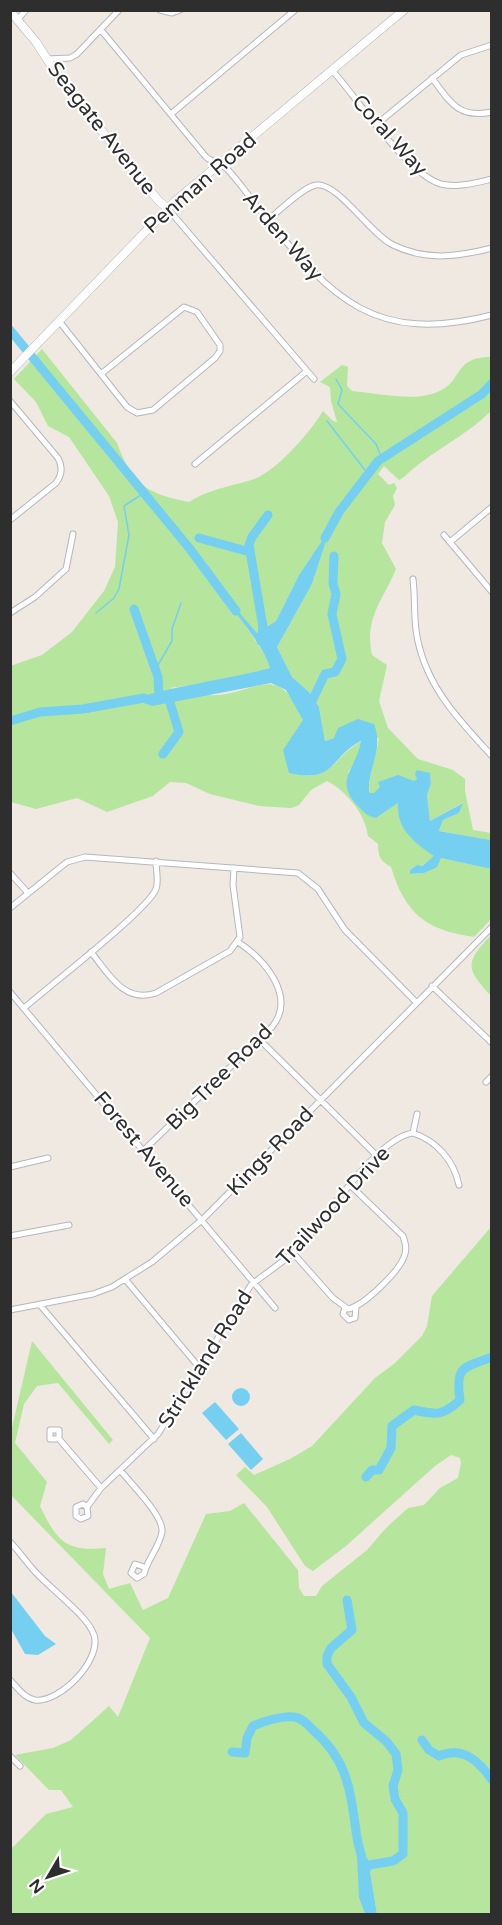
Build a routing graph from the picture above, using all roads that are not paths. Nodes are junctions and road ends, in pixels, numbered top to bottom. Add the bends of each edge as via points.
1 (26, 10) edge
2 (119, 10) edge
3 (160, 10) edge
4 (180, 10) edge
5 (295, 10) edge
6 (404, 10) edge
7 (10, 11) edge
8 (18, 19) junction
9 (101, 30) junction
10 (492, 45) edge
11 (47, 59) junction
12 (332, 70) junction
13 (432, 78) junction
14 (492, 112) edge
15 (171, 114) junction
16 (377, 124) junction
17 (218, 164) junction
18 (492, 179) edge
19 (168, 208) junction
20 (268, 220) junction
21 (492, 248) edge
22 (492, 315) edge
23 (58, 321) junction
24 (13, 369) edge
25 (307, 371) junction
26 (101, 374) junction
27 (314, 379) dead end
28 (10, 401) edge
29 (195, 464) dead end
30 (492, 507) edge
31 (10, 520) edge
32 (73, 534) dead end
33 (444, 535) dead end
34 (450, 542) junction
35 (413, 579) dead end
36 (492, 592) edge
37 (10, 613) edge
38 (492, 756) edge
39 (156, 861) junction
40 (234, 867) junction
41 (10, 873) edge
42 (28, 893) junction
43 (10, 908) edge
44 (492, 927) edge
45 (238, 942) junction
46 (91, 952) junction
47 (432, 986) junction
48 (10, 992) edge
49 (416, 1002) junction
50 (24, 1008) junction
51 (259, 1039) junction
52 (492, 1043) edge
53 (492, 1076) edge
54 (486, 1082) dead end
55 (320, 1100) junction
56 (417, 1114) dead end
57 (413, 1133) junction
58 (144, 1150) junction
59 (377, 1156) junction
60 (48, 1158) dead end
61 (10, 1167) edge
62 (350, 1185) junction
63 (459, 1185) dead end
64 (203, 1219) junction
65 (69, 1225) dead end
66 (10, 1236) edge
67 (293, 1252) junction
68 (124, 1280) junction
69 (253, 1282) junction
70 (40, 1305) junction
71 (356, 1307) junction
72 (275, 1308) dead end
73 (345, 1308) junction
74 (10, 1310) edge
75 (198, 1366) junction
76 (59, 1439) dead end
77 (154, 1439) junction
78 (121, 1471) junction
79 (101, 1488) junction
80 (87, 1507) dead end
81 (10, 1542) edge
82 (144, 1567) dead end
83 (10, 1680) edge
84 (10, 1756) edge
85 (20, 1766) dead end

1 - 8 street
2 - 9 street
3 - 4 street
5 - 15 street
6 - 12 street, Penman Road
7 - 8 street, Seagate Avenue
8 - 11 street, Seagate Avenue
9 - 11 street via 70,58
9 - 15 street, Arden Way
10 - 13 street via 467,51
11 - 19 street, Seagate Avenue via 61,81
12 - 16 street, Coral Way
12 - 17 street, Penman Road
13 - 14 street via 460,110
13 - 16 street
15 - 17 street, Arden Way via 206,157
16 - 18 street, Coral Way via 413,167 430,180 458,185
17 - 19 street, Penman Road
17 - 20 street, Arden Way
19 - 23 street, Penman Road
19 - 25 street, Seagate Avenue
20 - 21 street via 308,188 321,185 334,189 377,235 411,252 447,256
20 - 22 street, Arden Way via 319,280 362,310 421,324 454,324
23 - 24 street, Penman Road
23 - 26 street
25 - 27 street, Seagate Avenue
25 - 29 street
26 - 26 street via 176,312 188,307 197,312 221,349 153,410 137,413 127,407
28 - 31 street via 61,466 56,483
30 - 34 street
32 - 37 street via 66,569
33 - 34 street
34 - 36 street
35 - 38 street via 416,630 428,672 445,703
39 - 40 street
39 - 42 street via 76,858
39 - 46 street via 154,893
40 - 45 street
40 - 49 street via 298,873 309,881 345,930
41 - 42 street
42 - 43 street
44 - 47 street, Kings Road
45 - 46 street via 230,951 145,996 124,990
45 - 51 street, Big Tree Road via 267,969 280,993 278,1017
46 - 50 street
47 - 49 street, Kings Road
47 - 52 street
48 - 50 street, Forest Avenue
49 - 55 street, Kings Road
50 - 58 street, Forest Avenue
51 - 55 street
51 - 58 street, Big Tree Road
53 - 54 street
55 - 59 street
55 - 64 street, Kings Road
56 - 57 street
57 - 59 street, Trailwood Drive via 396,1139
57 - 63 street, Trailwood Drive via 440,1149
58 - 64 street, Forest Avenue
59 - 62 street, Trailwood Drive
60 - 61 street
62 - 67 street, Trailwood Drive
62 - 71 street via 400,1232 406,1248 400,1265
64 - 68 street, Kings Road
64 - 69 street, Forest Avenue
65 - 66 street
67 - 69 street, Trailwood Drive via 264,1278
67 - 73 street
68 - 70 street, Kings Road via 103,1291
68 - 75 street
69 - 72 street, Forest Avenue
69 - 75 street, Strickland Road
70 - 74 street, Kings Road
70 - 77 street, Strickland Road
71 - 73 street
71 - 73 street via 355,1318 349,1320 343,1314
75 - 77 street, Strickland Road
76 - 79 street
77 - 78 street
78 - 79 street
78 - 82 street via 162,1526 156,1548
79 - 80 street
81 - 83 street via 89,1624 95,1640 90,1661 57,1695 38,1700 22,1694
84 - 85 street

